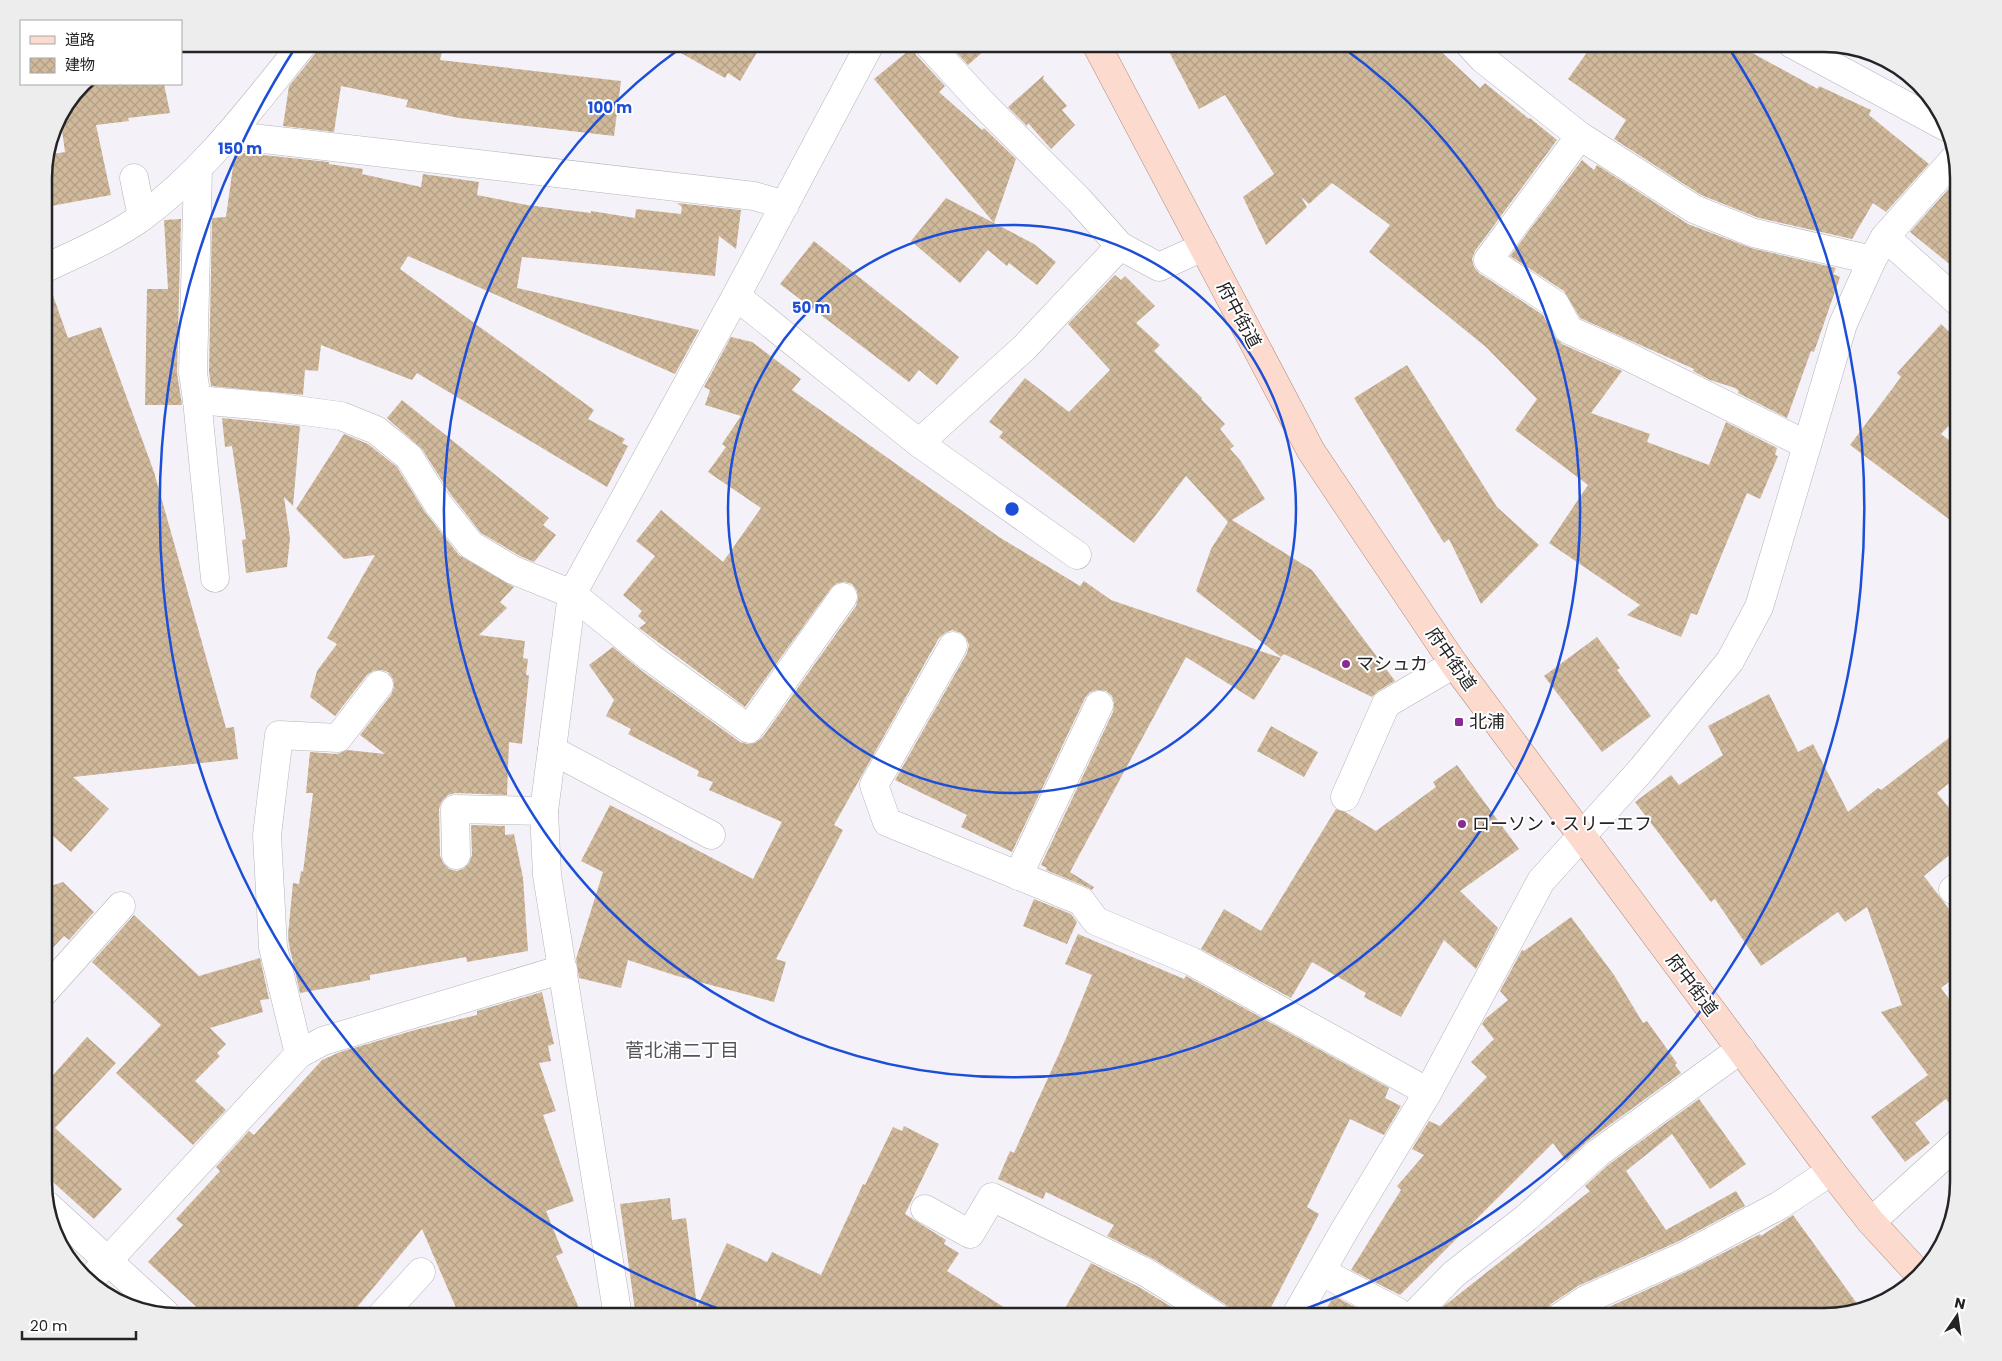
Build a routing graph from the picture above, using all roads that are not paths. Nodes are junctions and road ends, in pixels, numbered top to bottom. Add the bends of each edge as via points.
1 (296, 52) edge
2 (866, 52) edge
3 (935, 52) edge
4 (1100, 52) edge
5 (1476, 52) edge
6 (1807, 52) edge
7 (1936, 122) edge
8 (228, 135) junction
9 (1580, 136) junction
10 (1948, 166) edge
11 (198, 169) junction
12 (134, 178) dead end
13 (785, 205) junction
14 (142, 217) junction
15 (1120, 246) junction
16 (1203, 246) junction
17 (1878, 248) junction
18 (53, 265) edge
19 (736, 296) junction
20 (1950, 297) edge
21 (197, 400) junction
22 (919, 443) junction
23 (1807, 445) junction
24 (1076, 555) dead end
25 (215, 578) dead end
26 (572, 594) junction
27 (843, 597) dead end
28 (953, 646) dead end
29 (1454, 664) junction
30 (379, 685) dead end
31 (1099, 705) dead end
32 (552, 750) junction
33 (1345, 797) dead end
34 (544, 811) junction
35 (711, 835) dead end
36 (1581, 837) junction
37 (456, 855) dead end
38 (1018, 876) junction
39 (121, 906) dead end
40 (563, 969) junction
41 (53, 982) edge
42 (1741, 1049) junction
43 (298, 1054) junction
44 (1428, 1092) junction
45 (1950, 1150) edge
46 (1831, 1171) junction
47 (924, 1209) dead end
48 (58, 1219) edge
49 (1871, 1222) junction
50 (1915, 1269) edge
51 (99, 1271) edge
52 (421, 1272) dead end
53 (1322, 1272) junction
54 (152, 1305) edge
55 (388, 1308) edge
56 (617, 1308) edge
57 (1203, 1308) edge
58 (1300, 1308) edge
59 (1390, 1308) edge
60 (1421, 1308) edge
61 (1573, 1308) edge

1 - 8 street
2 - 13 street
3 - 15 street
4 - 16 main road, 府中街道
5 - 9 street
6 - 7 street
8 - 11 street
8 - 13 street via 754,196
9 - 17 street via 1694,209 1754,233
9 - 23 street via 1488,260 1555,304 1569,330
10 - 17 street
11 - 14 street
11 - 21 street via 193,373
12 - 14 street
13 - 19 street
14 - 18 street
15 - 16 street via 1158,267
15 - 22 street via 1024,348
16 - 29 main road, 府中街道 via 1311,451
17 - 20 street
17 - 23 street via 1844,324
19 - 22 street
19 - 26 street
21 - 25 street
21 - 26 street via 341,416 376,430 409,458 438,504 472,545 513,570
22 - 24 street
23 - 36 street via 1759,607 1730,661 1642,769
26 - 27 street via 651,658 749,729
26 - 32 street
28 - 38 street via 874,785 887,822
29 - 33 street via 1386,704
29 - 36 main road, 府中街道
30 - 43 street via 338,738 279,735 267,834 273,947
31 - 38 street
32 - 34 street
32 - 35 street
34 - 37 street via 455,809
34 - 40 street via 547,875
36 - 42 main road, 府中街道
36 - 44 street via 1541,881
38 - 44 street via 1081,901 1096,921 1192,961
39 - 41 street
40 - 43 street via 323,1042
40 - 56 street
42 - 46 main road, 府中街道
42 - 60 street via 1598,1154 1526,1218 1454,1274
43 - 51 street
44 - 53 street
45 - 49 street
46 - 49 main road, 府中街道
46 - 61 street via 1780,1204 1684,1256
47 - 57 street via 970,1234 992,1196 1147,1273
48 - 51 street
49 - 50 main road, 府中街道
51 - 54 street
52 - 55 street
53 - 58 street
53 - 59 street

